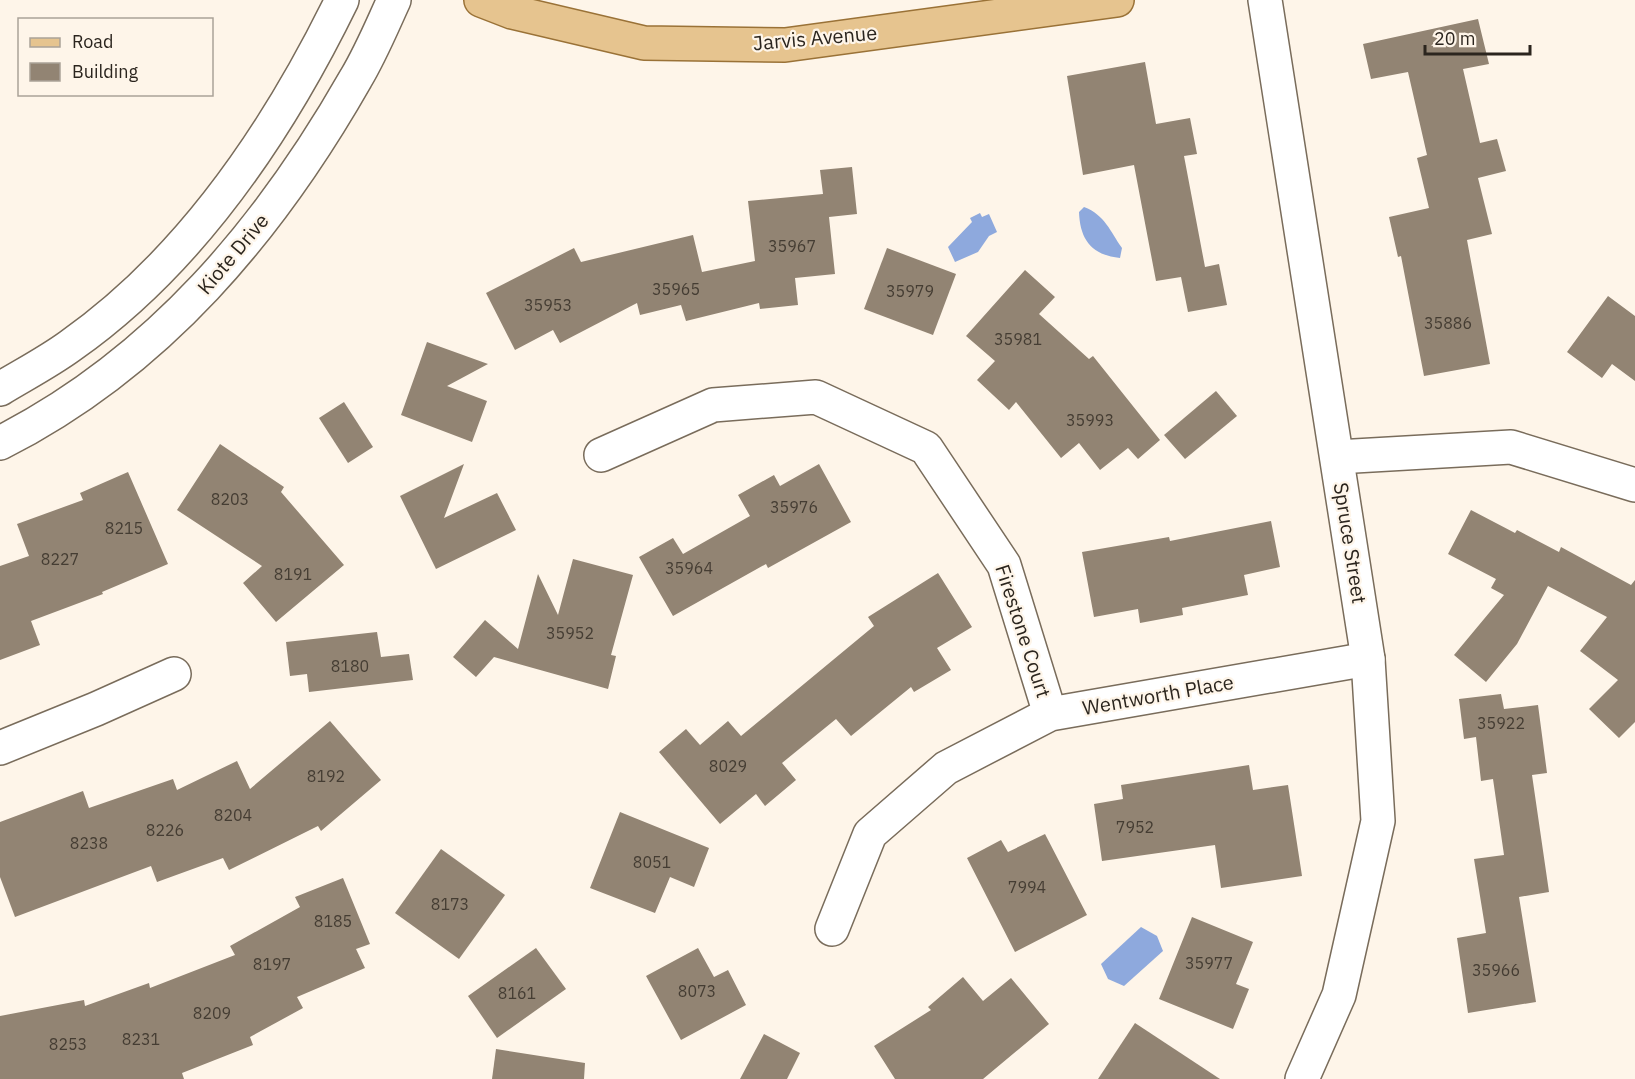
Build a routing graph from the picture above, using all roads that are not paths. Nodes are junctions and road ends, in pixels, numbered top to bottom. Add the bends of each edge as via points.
1 (342, 0) edge
2 (394, 0) edge
3 (481, 0) edge
4 (1117, 0) edge
5 (1265, 0) edge
6 (0, 389) edge
7 (0, 443) edge
8 (601, 455) dead end
9 (1337, 457) junction
10 (1635, 485) edge
11 (1368, 659) junction
12 (174, 674) dead end
13 (1050, 714) junction
14 (0, 748) edge
15 (832, 930) dead end
16 (1302, 1079) edge

1 - 6 street via 315,56 269,131 215,206 147,282 70,346
2 - 7 street, Kiote Drive via 358,76 308,157 251,236 188,307 98,384
3 - 4 main road, Jarvis Avenue via 512,12 644,43 785,45
5 - 9 street, Spruce Street
8 - 13 street, Firestone Court via 713,405 816,397 926,448 1004,565
9 - 10 street via 1511,447
9 - 11 street, Spruce Street
11 - 13 street, Wentworth Place
11 - 16 street, Spruce Street via 1378,821 1339,995
12 - 14 street
13 - 15 street, Wentworth Place via 946,768 870,834

